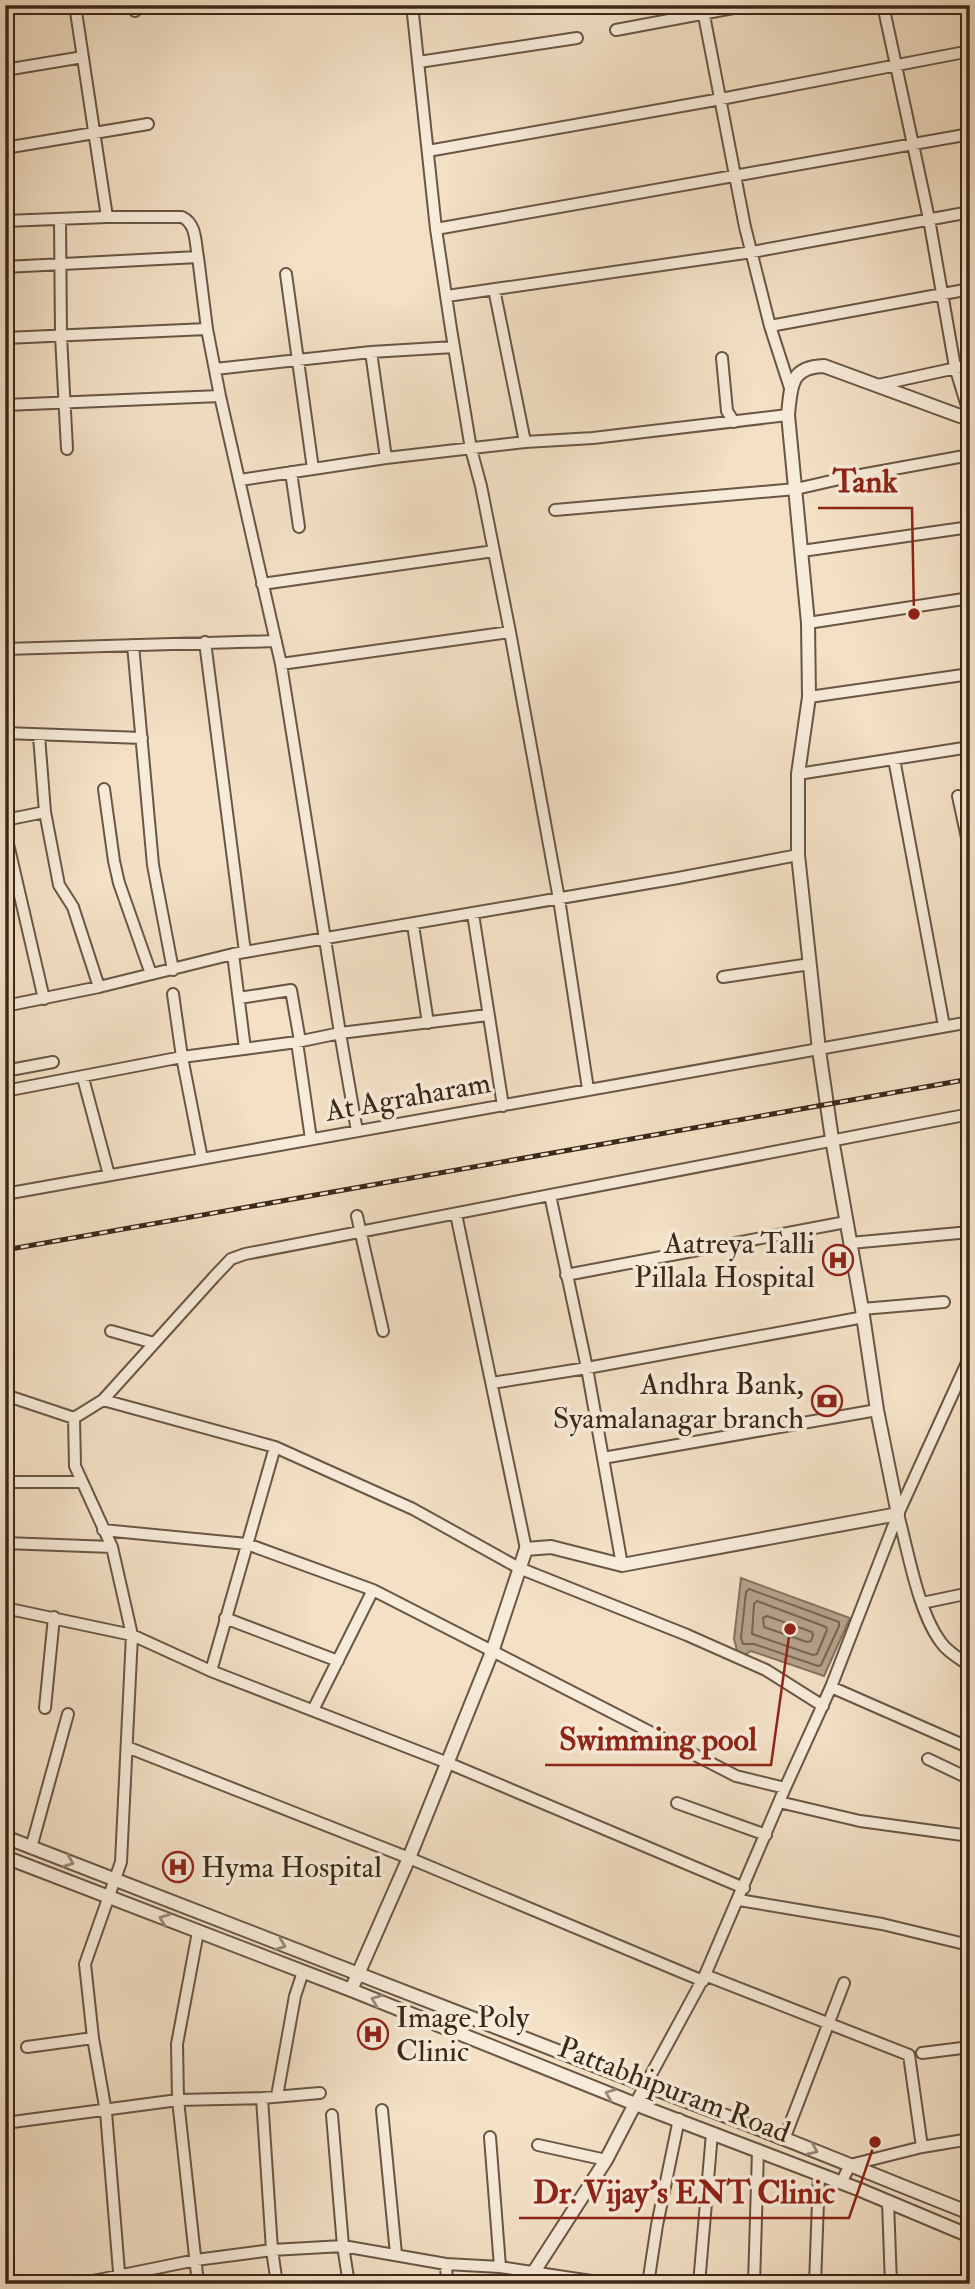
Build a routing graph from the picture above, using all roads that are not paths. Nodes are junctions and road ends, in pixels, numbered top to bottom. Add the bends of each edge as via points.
1 (75, 5) edge
2 (412, 5) edge
3 (749, 5) edge
4 (883, 5) edge
5 (703, 9) edge
6 (617, 30) dead end
7 (577, 38) dead end
8 (970, 51) edge
9 (83, 57) junction
10 (419, 62) junction
11 (896, 64) junction
12 (5, 70) edge
13 (721, 99) junction
14 (148, 124) dead end
15 (94, 133) junction
16 (970, 134) edge
17 (912, 145) junction
18 (5, 148) edge
19 (428, 151) junction
20 (735, 177) junction
21 (970, 212) edge
22 (106, 214) junction
23 (60, 219) junction
24 (929, 219) junction
25 (5, 221) edge
26 (436, 229) junction
27 (751, 252) junction
28 (198, 257) junction
29 (61, 264) junction
30 (5, 267) edge
31 (286, 274) dead end
32 (494, 289) junction
33 (970, 289) edge
34 (941, 294) junction
35 (447, 296) junction
36 (770, 326) junction
37 (207, 329) junction
38 (61, 336) junction
39 (5, 338) edge
40 (454, 347) junction
41 (370, 352) junction
42 (722, 358) dead end
43 (298, 360) junction
44 (970, 365) edge
45 (956, 367) junction
46 (215, 369) junction
47 (878, 386) junction
48 (790, 388) junction
49 (220, 397) junction
50 (63, 402) junction
51 (5, 405) edge
52 (788, 415) junction
53 (970, 416) edge
54 (734, 422) junction
55 (525, 442) junction
56 (67, 449) dead end
57 (471, 449) junction
58 (970, 455) edge
59 (386, 458) junction
60 (313, 469) junction
61 (291, 472) junction
62 (240, 480) junction
63 (796, 489) junction
64 (555, 510) dead end
65 (299, 527) dead end
66 (970, 527) edge
67 (494, 551) junction
68 (802, 551) junction
69 (262, 584) junction
70 (970, 598) edge
71 (808, 623) junction
72 (510, 632) junction
73 (276, 641) junction
74 (205, 642) junction
75 (133, 645) junction
76 (5, 649) edge
77 (281, 664) junction
78 (970, 674) edge
79 (809, 696) junction
80 (5, 733) edge
81 (39, 736) junction
82 (142, 738) junction
83 (970, 747) edge
84 (894, 759) junction
85 (798, 774) junction
86 (104, 789) dead end
87 (958, 796) dead end
88 (46, 811) junction
89 (5, 820) edge
90 (5, 831) edge
91 (970, 852) edge
92 (799, 855) junction
93 (558, 899) junction
94 (472, 914) junction
95 (414, 925) junction
96 (325, 938) junction
97 (239, 953) junction
98 (810, 964) junction
99 (173, 970) junction
100 (151, 974) junction
101 (723, 977) dead end
102 (99, 987) junction
103 (173, 994) dead end
104 (239, 998) junction
105 (44, 999) junction
106 (5, 1006) edge
107 (488, 1014) junction
108 (970, 1022) edge
109 (428, 1023) junction
110 (944, 1027) junction
111 (340, 1033) junction
112 (298, 1041) junction
113 (245, 1049) junction
114 (819, 1050) junction
115 (182, 1057) junction
116 (53, 1062) dead end
117 (5, 1071) edge
118 (83, 1078) junction
119 (588, 1089) junction
120 (5, 1091) edge
121 (503, 1105) junction
122 (970, 1114) edge
123 (357, 1131) junction
124 (311, 1139) junction
125 (832, 1139) junction
126 (202, 1158) junction
127 (109, 1175) junction
128 (5, 1179) edge
129 (6, 1194) edge
130 (551, 1195) junction
131 (456, 1214) junction
132 (357, 1216) dead end
133 (846, 1222) junction
134 (360, 1232) junction
135 (970, 1232) edge
136 (850, 1243) junction
137 (566, 1275) junction
138 (944, 1302) dead end
139 (863, 1313) junction
140 (111, 1331) dead end
141 (383, 1331) dead end
142 (154, 1343) junction
143 (970, 1356) edge
144 (587, 1368) junction
145 (492, 1383) junction
146 (5, 1395) edge
147 (103, 1400) junction
148 (877, 1410) junction
149 (74, 1418) junction
150 (275, 1447) junction
151 (603, 1458) junction
152 (5, 1482) edge
153 (82, 1482) junction
154 (898, 1514) junction
155 (103, 1530) junction
156 (5, 1543) edge
157 (247, 1544) junction
158 (112, 1546) junction
159 (526, 1549) junction
160 (622, 1565) junction
161 (519, 1568) junction
162 (373, 1590) junction
163 (970, 1593) edge
164 (922, 1603) junction
165 (5, 1608) edge
166 (54, 1617) junction
167 (225, 1618) junction
168 (132, 1635) junction
169 (492, 1652) junction
170 (338, 1661) junction
171 (970, 1666) edge
172 (211, 1671) junction
173 (831, 1686) junction
174 (823, 1706) junction
175 (45, 1708) dead end
176 (313, 1710) junction
177 (68, 1714) dead end
178 (127, 1746) junction
179 (970, 1748) edge
180 (928, 1759) dead end
181 (448, 1763) junction
182 (970, 1779) edge
183 (785, 1788) junction
184 (779, 1802) junction
185 (677, 1803) dead end
186 (766, 1835) junction
187 (970, 1836) edge
188 (5, 1837) edge
189 (32, 1847) junction
190 (5, 1857) edge
191 (409, 1858) junction
192 (114, 1881) junction
193 (744, 1888) junction
194 (107, 1897) junction
195 (739, 1900) junction
196 (970, 1920) edge
197 (198, 1932) junction
198 (969, 1947) edge
199 (303, 1972) junction
200 (358, 1974) junction
201 (704, 1978) junction
202 (844, 1983) dead end
203 (351, 1990) junction
204 (830, 2024) junction
205 (93, 2038) junction
206 (27, 2047) dead end
207 (970, 2047) edge
208 (922, 2053) dead end
209 (645, 2085) junction
210 (320, 2093) dead end
211 (277, 2096) junction
212 (262, 2098) junction
213 (178, 2101) junction
214 (635, 2104) junction
215 (382, 2110) dead end
216 (106, 2112) junction
217 (332, 2115) dead end
218 (679, 2119) junction
219 (5, 2123) edge
220 (712, 2133) junction
221 (490, 2137) dead end
222 (785, 2137) junction
223 (970, 2139) edge
224 (538, 2145) dead end
225 (922, 2147) junction
226 (758, 2150) junction
227 (606, 2160) junction
228 (850, 2165) junction
229 (819, 2174) junction
230 (841, 2183) junction
231 (888, 2202) junction
232 (970, 2213) edge
233 (970, 2236) edge
234 (343, 2246) junction
235 (272, 2250) junction
236 (396, 2254) junction
237 (196, 2260) junction
238 (446, 2264) junction
239 (500, 2267) junction
240 (534, 2272) junction
241 (119, 2280) edge
242 (78, 2284) edge
243 (198, 2284) edge
244 (277, 2284) edge
245 (349, 2284) edge
246 (447, 2284) edge
247 (526, 2284) edge
248 (611, 2284) edge
249 (648, 2284) edge
250 (699, 2284) edge
251 (754, 2284) edge
252 (815, 2284) edge
253 (891, 2284) edge

1 - 9 street
2 - 10 street
3 - 5 street
4 - 11 street
5 - 6 street
5 - 13 street
7 - 10 street
8 - 11 street
9 - 12 street
9 - 15 street
10 - 19 street
11 - 13 street
11 - 17 street
13 - 19 street
13 - 20 street
14 - 15 street
15 - 18 street
15 - 22 street
16 - 17 street
17 - 20 street
17 - 24 street
19 - 26 street
20 - 26 street
20 - 27 street
21 - 24 street
22 - 23 street
22 - 28 street via 182,217 193,227
23 - 25 street
23 - 29 street
24 - 27 street
24 - 34 street
26 - 35 street
27 - 32 street
27 - 36 street
28 - 29 street
28 - 37 street
29 - 30 street
29 - 38 street
31 - 43 street
32 - 35 street
32 - 55 street
33 - 34 street
34 - 36 street
34 - 45 street
35 - 40 street
36 - 48 street
37 - 38 street
37 - 46 street
38 - 39 street
38 - 50 street
40 - 41 street
40 - 57 street
41 - 43 street
41 - 59 street
42 - 54 street via 727,411
43 - 46 street
43 - 60 street
44 - 45 street
45 - 47 street
45 - 53 street
46 - 49 street
47 - 48 street via 816,366 798,372
47 - 53 street
48 - 52 street
49 - 50 street
49 - 62 street
50 - 51 street
50 - 56 street
52 - 54 street
52 - 63 street
54 - 55 street
55 - 57 street
57 - 59 street
57 - 67 street
58 - 63 street
59 - 60 street
60 - 61 street
61 - 62 street
61 - 65 street
62 - 69 street
63 - 64 street
63 - 68 street
66 - 68 street
67 - 69 street
67 - 72 street
68 - 71 street
69 - 73 street
70 - 71 street
71 - 79 street
72 - 77 street
72 - 93 street
73 - 74 street
73 - 77 street
74 - 75 street
74 - 97 street
75 - 76 street
75 - 82 street
77 - 96 street
78 - 79 street
79 - 85 street
80 - 81 street
81 - 82 street
81 - 88 street
82 - 99 street via 152,865
83 - 84 street
84 - 85 street
84 - 110 street
85 - 92 street
86 - 100 street via 114,861
87 - 91 street
88 - 89 street
88 - 102 street via 59,885 73,907
90 - 105 street
92 - 93 street
92 - 98 street
93 - 94 street
93 - 119 street
94 - 95 street
94 - 107 street
95 - 96 street
95 - 109 street
96 - 97 street
96 - 111 street
97 - 99 street
97 - 104 street
98 - 101 street
98 - 114 street
99 - 100 street
100 - 102 street
102 - 105 street
103 - 115 street
104 - 112 street via 291,990
104 - 113 street
105 - 106 street
107 - 109 street
107 - 121 street
108 - 110 street, At Agraharam
109 - 111 street
110 - 114 street, At Agraharam
111 - 112 street
111 - 123 street
112 - 113 street
112 - 124 street
113 - 115 street
114 - 119 street, At Agraharam
114 - 125 street
115 - 118 street
115 - 126 street
116 - 117 street
118 - 120 street
118 - 127 street
119 - 121 street, At Agraharam
121 - 123 street, At Agraharam
122 - 125 street
123 - 124 street, At Agraharam
124 - 126 street, At Agraharam
125 - 130 street
125 - 133 street
126 - 127 street, At Agraharam
127 - 129 street, At Agraharam
128 - 129 street
130 - 131 street
130 - 137 street
131 - 134 street
131 - 145 street
132 - 134 street
133 - 136 street
133 - 137 street
134 - 141 street
134 - 142 street via 231,1259
135 - 136 street
136 - 139 street
137 - 144 street
138 - 139 street
139 - 144 street
139 - 148 street
140 - 142 street
142 - 147 street
143 - 154 street
144 - 145 street
144 - 151 street
145 - 159 street
146 - 149 street
147 - 149 street
147 - 150 street
148 - 151 street
148 - 154 street
149 - 153 street via 75,1466
150 - 157 street
150 - 161 street via 412,1509
151 - 160 street
152 - 153 street
153 - 155 street
154 - 160 street
154 - 164 street
154 - 173 street
155 - 157 street
155 - 158 street
156 - 158 street
157 - 162 street
157 - 167 street
158 - 168 street
159 - 160 street via 551,1547
159 - 161 street
161 - 169 street
161 - 174 street via 766,1670
162 - 169 street
162 - 170 street
163 - 164 street
164 - 171 street via 938,1640
165 - 166 street
166 - 168 street
166 - 175 street
167 - 170 street
167 - 172 street
168 - 172 street
168 - 178 street
169 - 181 street
169 - 183 street via 736,1776
170 - 176 street
172 - 176 street
173 - 174 street
173 - 179 street
174 - 183 street
176 - 181 street
177 - 189 street
178 - 191 street
178 - 192 street via 121,1862
180 - 182 street
181 - 191 street
181 - 193 street
183 - 184 street
184 - 186 street
184 - 187 street via 860,1821
185 - 186 street
186 - 193 street
188 - 189 street, Pattabhipuram Road
189 -> 192 street, Pattabhipuram Road
190 - 194 street, Pattabhipuram Road
191 - 200 street
191 - 201 street
192 - 194 street
192 -> 200 street, Pattabhipuram Road
193 - 195 street
197 -> 194 street, Pattabhipuram Road
194 - 205 street via 85,1964
195 - 198 street via 882,1924
195 - 201 street
196 - 198 street
197 - 199 street, Pattabhipuram Road
197 - 213 street via 177,2044
199 - 203 street, Pattabhipuram Road
199 - 211 street
200 - 203 street
200 - 209 street, Pattabhipuram Road
201 - 204 street
201 - 209 street
202 - 204 street
214 -> 203 street, Pattabhipuram Road
204 - 222 street
204 - 225 street via 909,2055
205 - 206 street
205 - 216 street
207 - 208 street
209 - 214 street
209 - 222 street, Pattabhipuram Road
210 - 211 street
211 - 212 street
212 - 213 street
212 - 235 street
213 - 216 street
213 - 237 street
214 - 218 street, Pattabhipuram Road
214 - 227 street
215 - 236 street
216 - 219 street
216 - 241 street
217 - 234 street
218 - 220 street, Pattabhipuram Road
218 - 249 street
220 - 226 street, Pattabhipuram Road
220 - 250 street
221 - 239 street
222 -> 228 street, Pattabhipuram Road
223 - 225 street
224 - 227 street
225 - 228 street
226 - 229 street, Pattabhipuram Road
226 - 251 street
227 - 240 street
228 - 230 street
228 - 232 street, Pattabhipuram Road
229 - 230 street, Pattabhipuram Road
229 - 252 street
230 - 231 street, Pattabhipuram Road
231 - 233 street, Pattabhipuram Road
231 - 253 street
234 - 235 street
234 - 236 street
234 - 245 street
235 - 237 street
235 - 244 street
236 - 238 street
237 - 241 street
237 - 243 street
238 - 239 street
238 - 246 street
239 - 240 street
240 - 247 street
240 - 248 street
241 - 242 street

